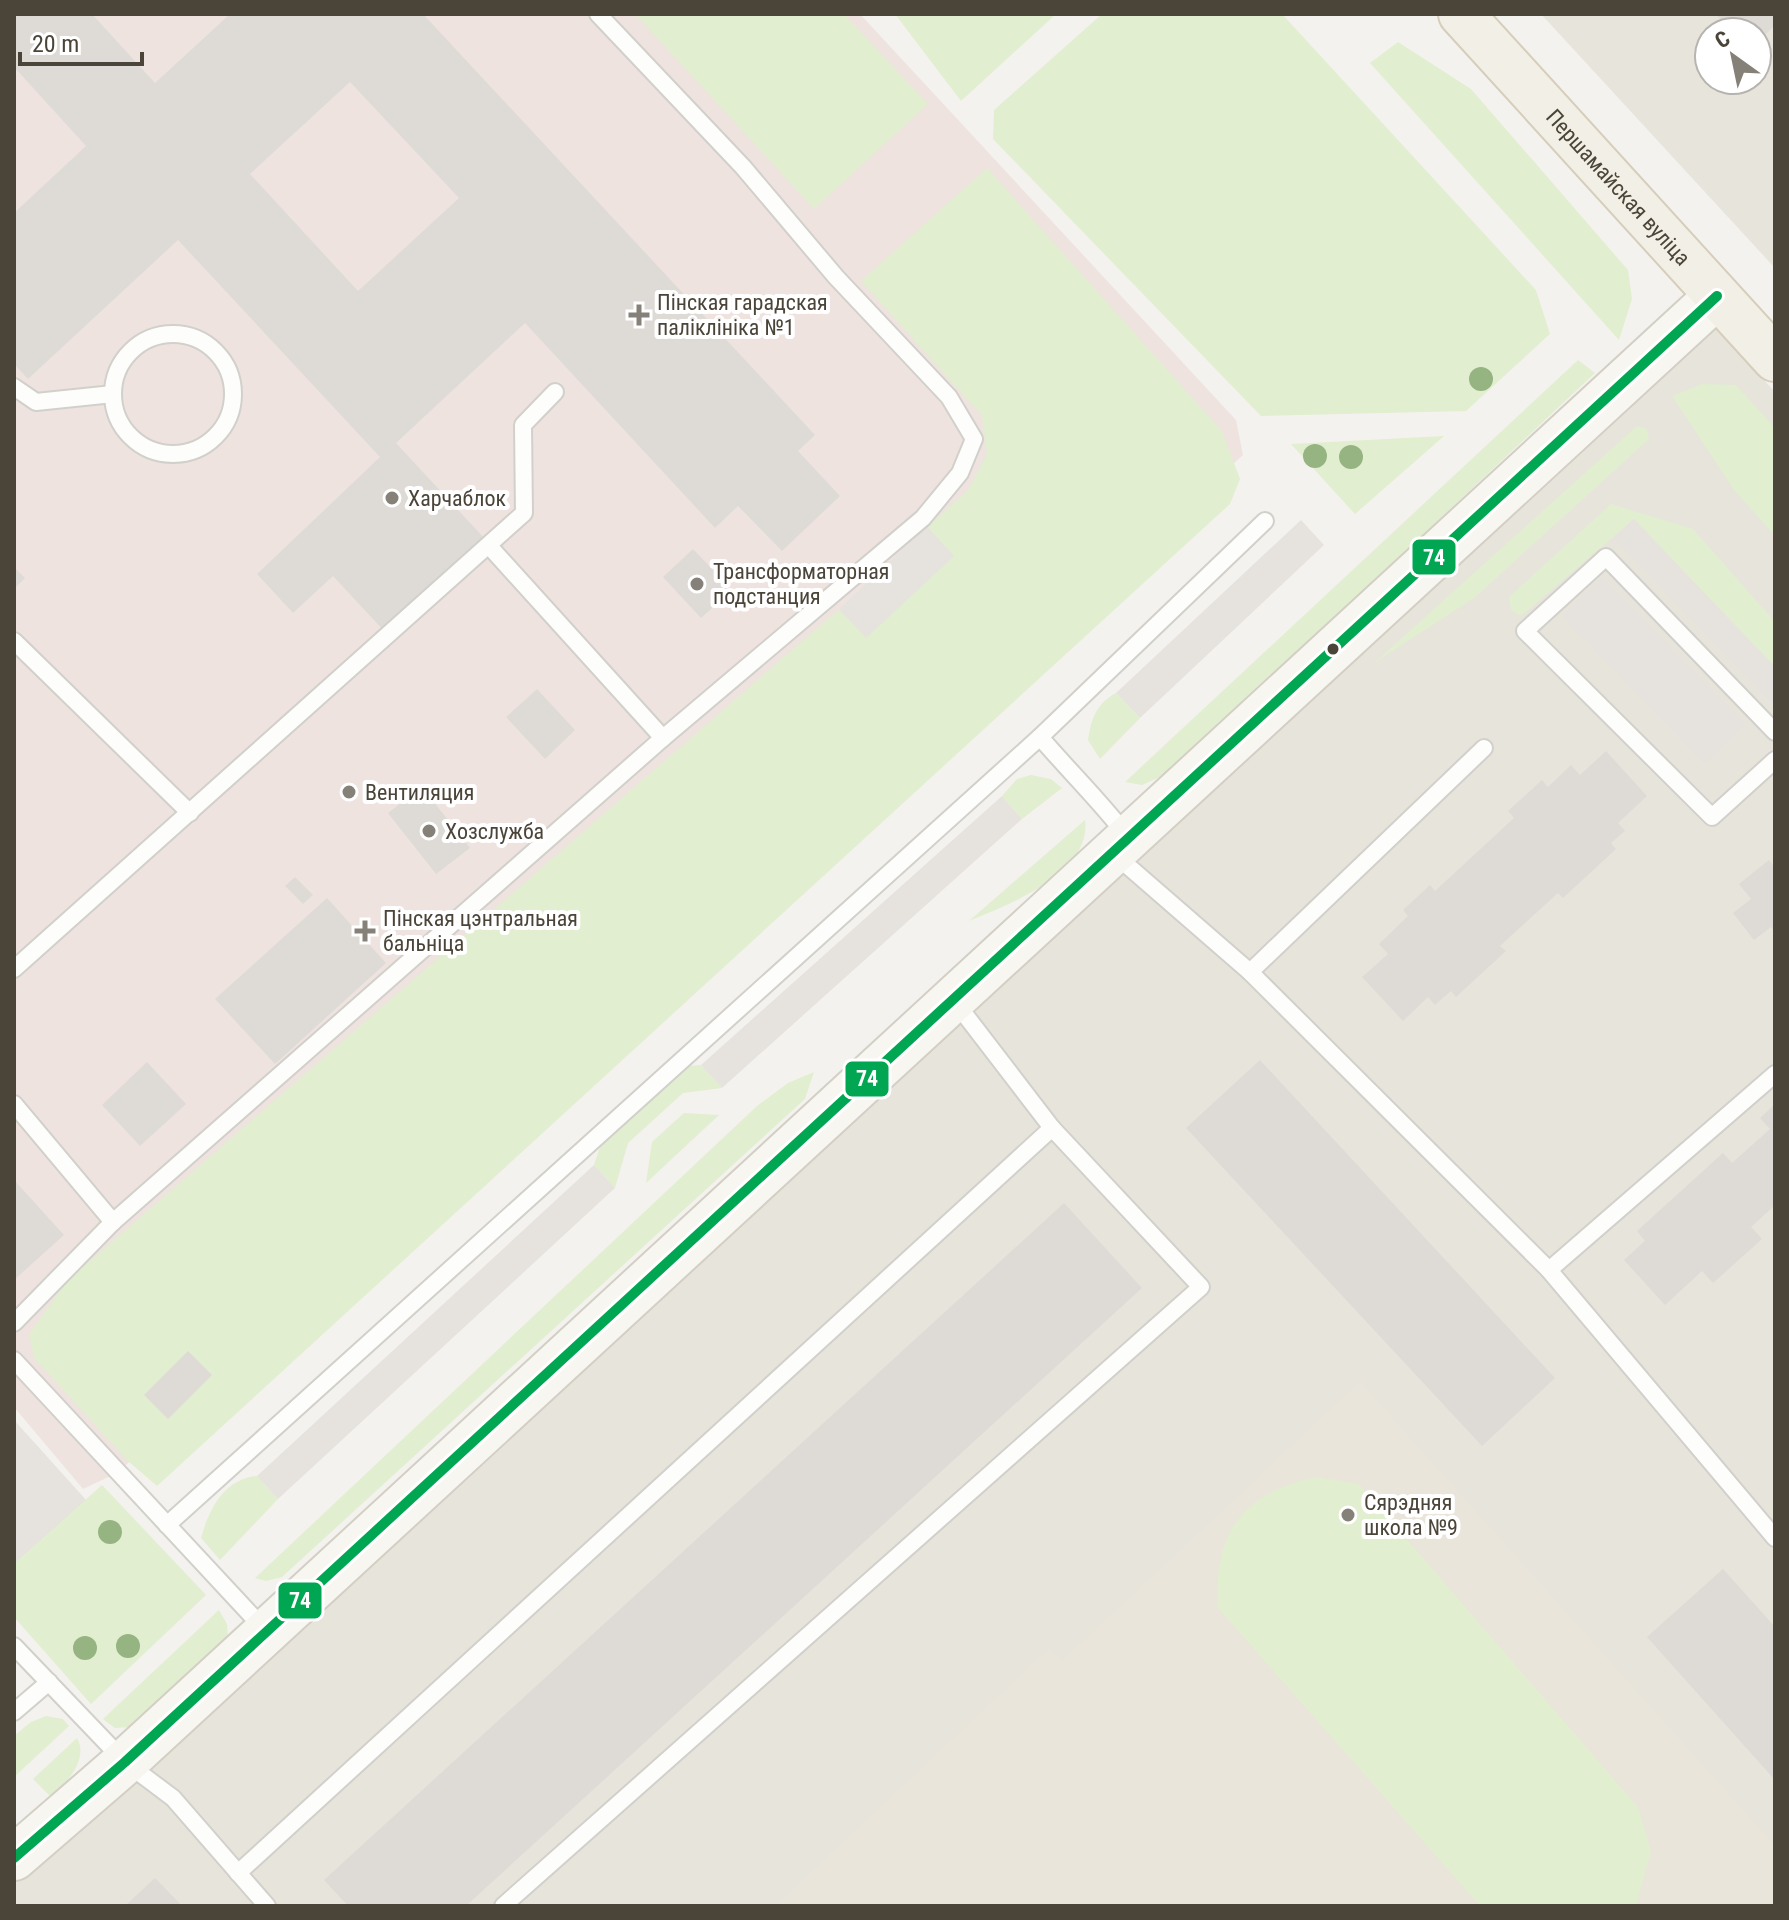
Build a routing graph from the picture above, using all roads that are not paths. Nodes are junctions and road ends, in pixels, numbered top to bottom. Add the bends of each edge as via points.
1 (598, 14) edge
2 (1461, 14) edge
3 (1717, 296) junction
4 (1775, 359) edge
5 (14, 387) edge
6 (555, 392) dead end
7 (113, 394) junction
8 (1265, 521) dead end
9 (490, 547) junction
10 (14, 641) edge
11 (1775, 732) edge
12 (1040, 737) junction
13 (663, 738) junction
14 (1484, 748) dead end
15 (1775, 760) edge
16 (190, 813) junction
17 (1120, 845) junction
18 (14, 969) edge
19 (1250, 972) junction
20 (953, 998) junction
21 (1775, 1074) edge
22 (14, 1104) edge
23 (1052, 1128) junction
24 (113, 1222) junction
25 (1549, 1270) junction
26 (14, 1323) edge
27 (14, 1360) edge
28 (167, 1525) junction
29 (1775, 1538) edge
30 (266, 1631) junction
31 (14, 1646) edge
32 (49, 1682) junction
33 (14, 1712) edge
34 (125, 1762) junction
35 (14, 1858) edge
36 (238, 1873) junction
37 (267, 1906) edge
38 (503, 1906) edge

1 - 13 lane via 949,397 974,439 960,473 923,518
2 - 3 main road, Першамайская вуліца
3 - 4 main road, Першамайская вуліца
3 - 17 street
5 - 7 lane via 36,402
6 - 9 lane via 523,425 524,513
7 - 7 lane via 125,430 147,448 175,454 210,442 230,414 234,397 232,379 219,355 196,338 177,334 139,344 116,375
8 - 12 lane
9 - 13 lane
9 - 16 lane
10 - 16 lane
11 - 15 lane via 1606,557 1525,631 1712,817
12 - 17 lane via 1095,795
12 - 28 lane
13 - 24 lane
14 - 19 lane
16 - 18 lane
17 - 19 lane
17 - 20 street
19 - 25 lane
20 - 23 lane
20 - 30 street
21 - 25 lane
22 - 24 lane
23 - 36 lane
23 - 38 lane via 1201,1287
24 - 26 lane
25 - 29 lane
27 - 28 lane
28 - 30 lane
30 - 34 street
31 - 32 lane
32 - 33 lane
32 - 34 lane
34 - 35 street
34 - 36 lane via 173,1798
36 - 37 lane

